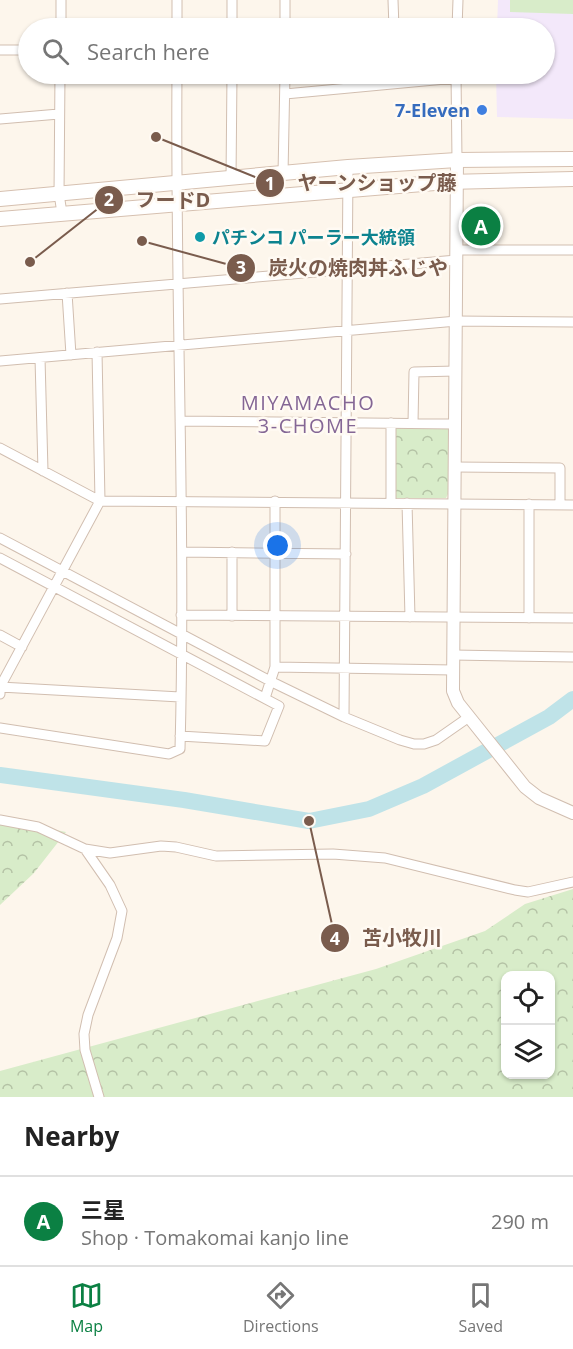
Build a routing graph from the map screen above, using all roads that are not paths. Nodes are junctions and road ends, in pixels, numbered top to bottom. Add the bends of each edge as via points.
1 (61, 0) edge
2 (177, 0) edge
3 (232, 0) edge
4 (285, 0) edge
5 (393, 0) edge
6 (458, 0) edge
7 (61, 18) edge
8 (177, 18) edge
9 (232, 18) edge
10 (285, 18) edge
11 (394, 18) edge
12 (457, 18) edge
13 (0, 50) edge
14 (18, 50) edge
15 (60, 84) edge
16 (177, 84) edge
17 (232, 84) edge
18 (285, 84) edge
19 (380, 84) edge
20 (456, 84) edge
21 (285, 94) junction
22 (59, 114) junction
23 (0, 119) edge
24 (573, 159) edge
25 (458, 160) junction
26 (348, 168) junction
27 (283, 174) junction
28 (231, 179) junction
29 (573, 179) edge
30 (458, 181) junction
31 (176, 183) junction
32 (348, 191) junction
33 (59, 194) junction
34 (0, 199) edge
35 (177, 203) junction
36 (62, 213) junction
37 (0, 219) edge
38 (573, 250) edge
39 (457, 255) junction
40 (348, 268) junction
41 (178, 283) junction
42 (67, 293) junction
43 (0, 299) edge
44 (457, 321) junction
45 (573, 322) edge
46 (347, 332) junction
47 (180, 345) junction
48 (97, 352) junction
49 (71, 355) junction
50 (40, 358) junction
51 (0, 361) edge
52 (456, 371) junction
53 (180, 421) junction
54 (347, 423) junction
55 (391, 423) junction
56 (413, 423) junction
57 (455, 424) junction
58 (0, 448) edge
59 (455, 467) junction
60 (43, 471) junction
61 (100, 501) junction
62 (182, 501) junction
63 (275, 501) junction
64 (346, 502) junction
65 (391, 503) junction
66 (407, 503) junction
67 (529, 504) junction
68 (455, 505) junction
69 (560, 505) junction
70 (573, 505) edge
71 (0, 538) edge
72 (182, 552) junction
73 (232, 552) junction
74 (276, 553) junction
75 (346, 554) junction
76 (0, 558) edge
77 (62, 572) junction
78 (54, 587) junction
79 (181, 615) junction
80 (232, 616) junction
81 (275, 617) junction
82 (345, 617) junction
83 (410, 617) junction
84 (454, 617) junction
85 (529, 618) junction
86 (573, 618) edge
87 (181, 634) junction
88 (0, 635) edge
89 (22, 647) junction
90 (182, 655) junction
91 (453, 655) junction
92 (573, 657) edge
93 (275, 666) junction
94 (345, 669) junction
95 (453, 670) junction
96 (272, 682) junction
97 (0, 687) edge
98 (0, 694) edge
99 (180, 697) junction
100 (265, 698) junction
101 (344, 717) junction
102 (469, 717) junction
103 (0, 728) edge
104 (180, 736) junction
105 (573, 813) edge
106 (0, 820) edge
107 (85, 849) junction
108 (573, 882) edge
109 (99, 1097) edge

1 - 7 street
2 - 8 street
3 - 9 street
4 - 10 street
5 - 11 street
6 - 12 street
13 - 14 street
15 - 22 street
16 - 31 street
17 - 28 street
18 - 21 street
19 - 21 street
20 - 25 street
21 - 27 street
22 - 23 street
22 - 33 street
24 - 25 main road
25 - 26 main road
25 - 30 street
26 - 27 main road
26 - 32 street
27 - 28 main road
28 - 31 main road
29 - 30 main road
30 - 32 main road
30 - 39 street
31 - 33 main road
31 - 35 street
32 - 35 main road
32 - 40 street
33 - 34 main road
33 - 36 street
35 - 36 main road
35 - 41 street
36 - 37 main road
38 - 39 street
39 - 40 street
39 - 44 street
40 - 41 street
40 - 46 street
41 - 42 street
41 - 47 street
42 - 43 street
42 - 49 street
44 - 45 street
44 - 46 street
44 - 52 street
46 - 47 street
46 - 54 street
47 - 48 street
47 - 53 street
48 - 49 street
48 - 61 street
49 - 50 street
50 - 51 street
50 - 60 street
52 - 56 street via 414,372
52 - 57 street
53 - 54 street
53 - 62 street
54 - 55 street
54 - 64 street
55 - 56 street
55 - 65 street
56 - 57 street
57 - 59 street
58 - 60 street
59 - 68 street
59 - 69 street via 560,468
60 - 61 street
61 - 62 street
61 - 77 street
62 - 63 street
62 - 72 street
63 - 64 street
63 - 74 street
64 - 65 street
64 - 75 street
65 - 66 street
66 - 68 street
66 - 83 street
67 - 68 street
67 - 69 street
67 - 85 street
68 - 84 street
69 - 70 street
71 - 77 street
72 - 73 street
72 - 79 street
73 - 74 street
73 - 80 street
74 - 75 street
74 - 81 street
75 - 82 street
76 - 78 street
77 - 78 street
77 - 87 street
78 - 89 street
78 - 90 street
79 - 80 street
79 - 87 street
80 - 81 street
81 - 82 street
81 - 93 street
82 - 83 street
82 - 94 street
83 - 84 street
84 - 85 street
84 - 91 street
85 - 86 street
87 - 90 street
87 - 96 street
88 - 89 street
89 - 97 street
90 - 99 street
90 - 100 street
91 - 92 street
91 - 95 street
93 - 94 street
93 - 96 street
94 - 95 street
94 - 101 street
95 - 102 street via 453,691
96 - 100 street
96 - 101 street
97 - 98 street
97 - 99 street
99 - 104 street
100 - 104 street via 279,706 265,741
101 - 102 street via 414,744 436,740
102 - 105 street via 525,787 539,798
103 - 104 street via 169,754 180,749
106 - 107 street via 38,827
107 - 108 street via 111,853 161,846 216,856 333,854 385,858 528,892
107 - 109 street via 110,885 122,911 117,938 84,1034 89,1070

